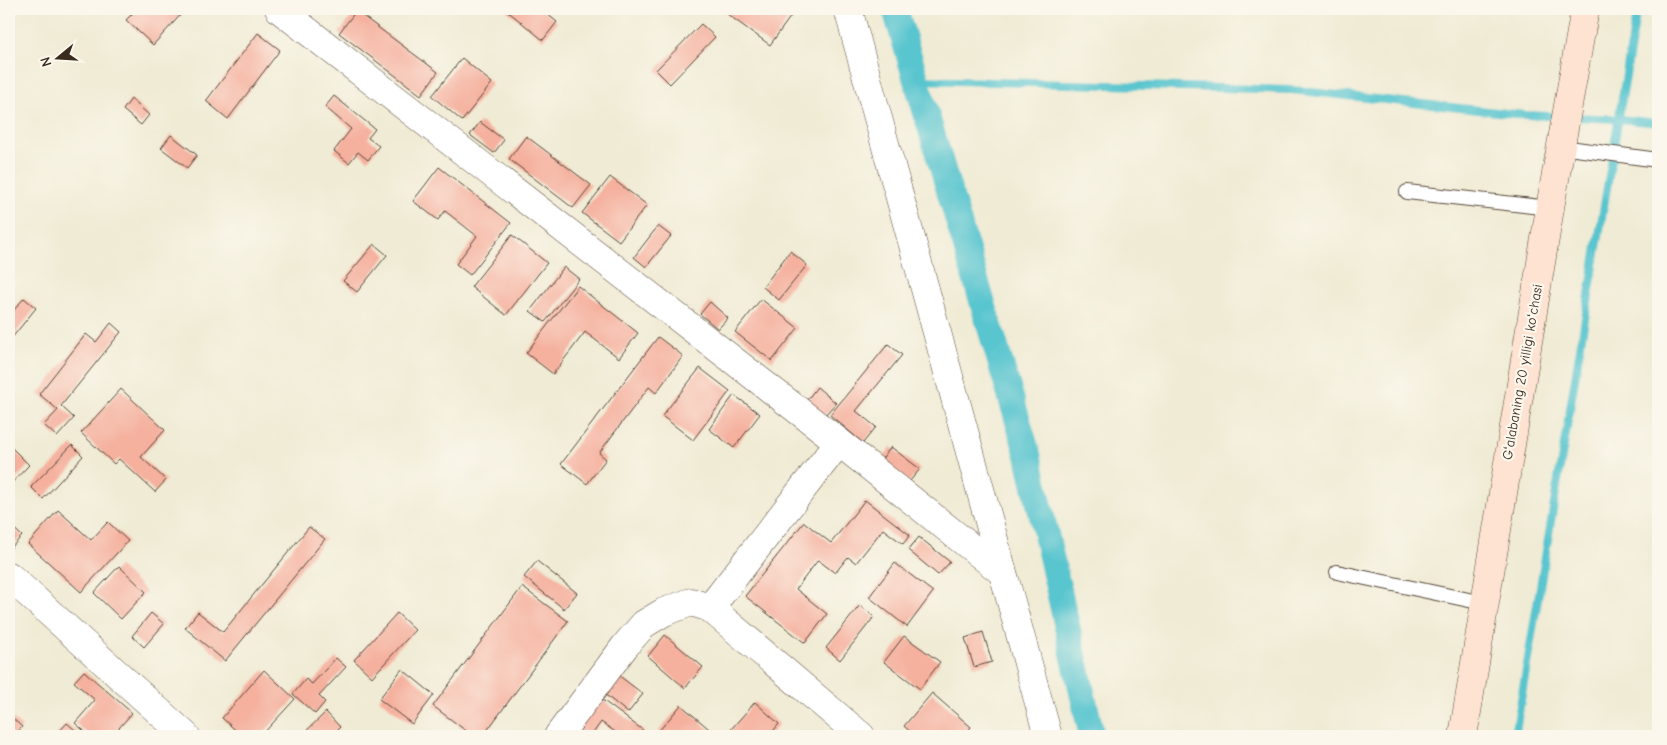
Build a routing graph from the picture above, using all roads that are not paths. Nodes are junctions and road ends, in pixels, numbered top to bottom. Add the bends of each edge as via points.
1 (279, 9) edge
2 (848, 9) edge
3 (1586, 9) edge
4 (1565, 128) junction
5 (1658, 160) edge
6 (1406, 192) dead end
7 (1550, 208) junction
8 (839, 442) junction
9 (1002, 572) junction
10 (1337, 572) dead end
11 (9, 576) edge
12 (1484, 603) junction
13 (710, 608) junction
14 (186, 736) edge
15 (558, 736) edge
16 (861, 736) edge
17 (1048, 736) edge
18 (1463, 736) edge

1 - 8 street
2 - 9 street
3 - 4 main road, Gʻalabaning 20 yilligi koʻchasi
4 - 5 lane via 1598,152
4 - 7 main road, Gʻalabaning 20 yilligi koʻchasi
6 - 7 lane
7 - 12 main road, Gʻalabaning 20 yilligi koʻchasi
8 - 9 street
8 - 13 street
9 - 17 street
10 - 12 lane
11 - 14 street
12 - 18 main road, Gʻalabaning 20 yilligi koʻchasi
13 - 15 street via 691,602 644,624
13 - 16 street

